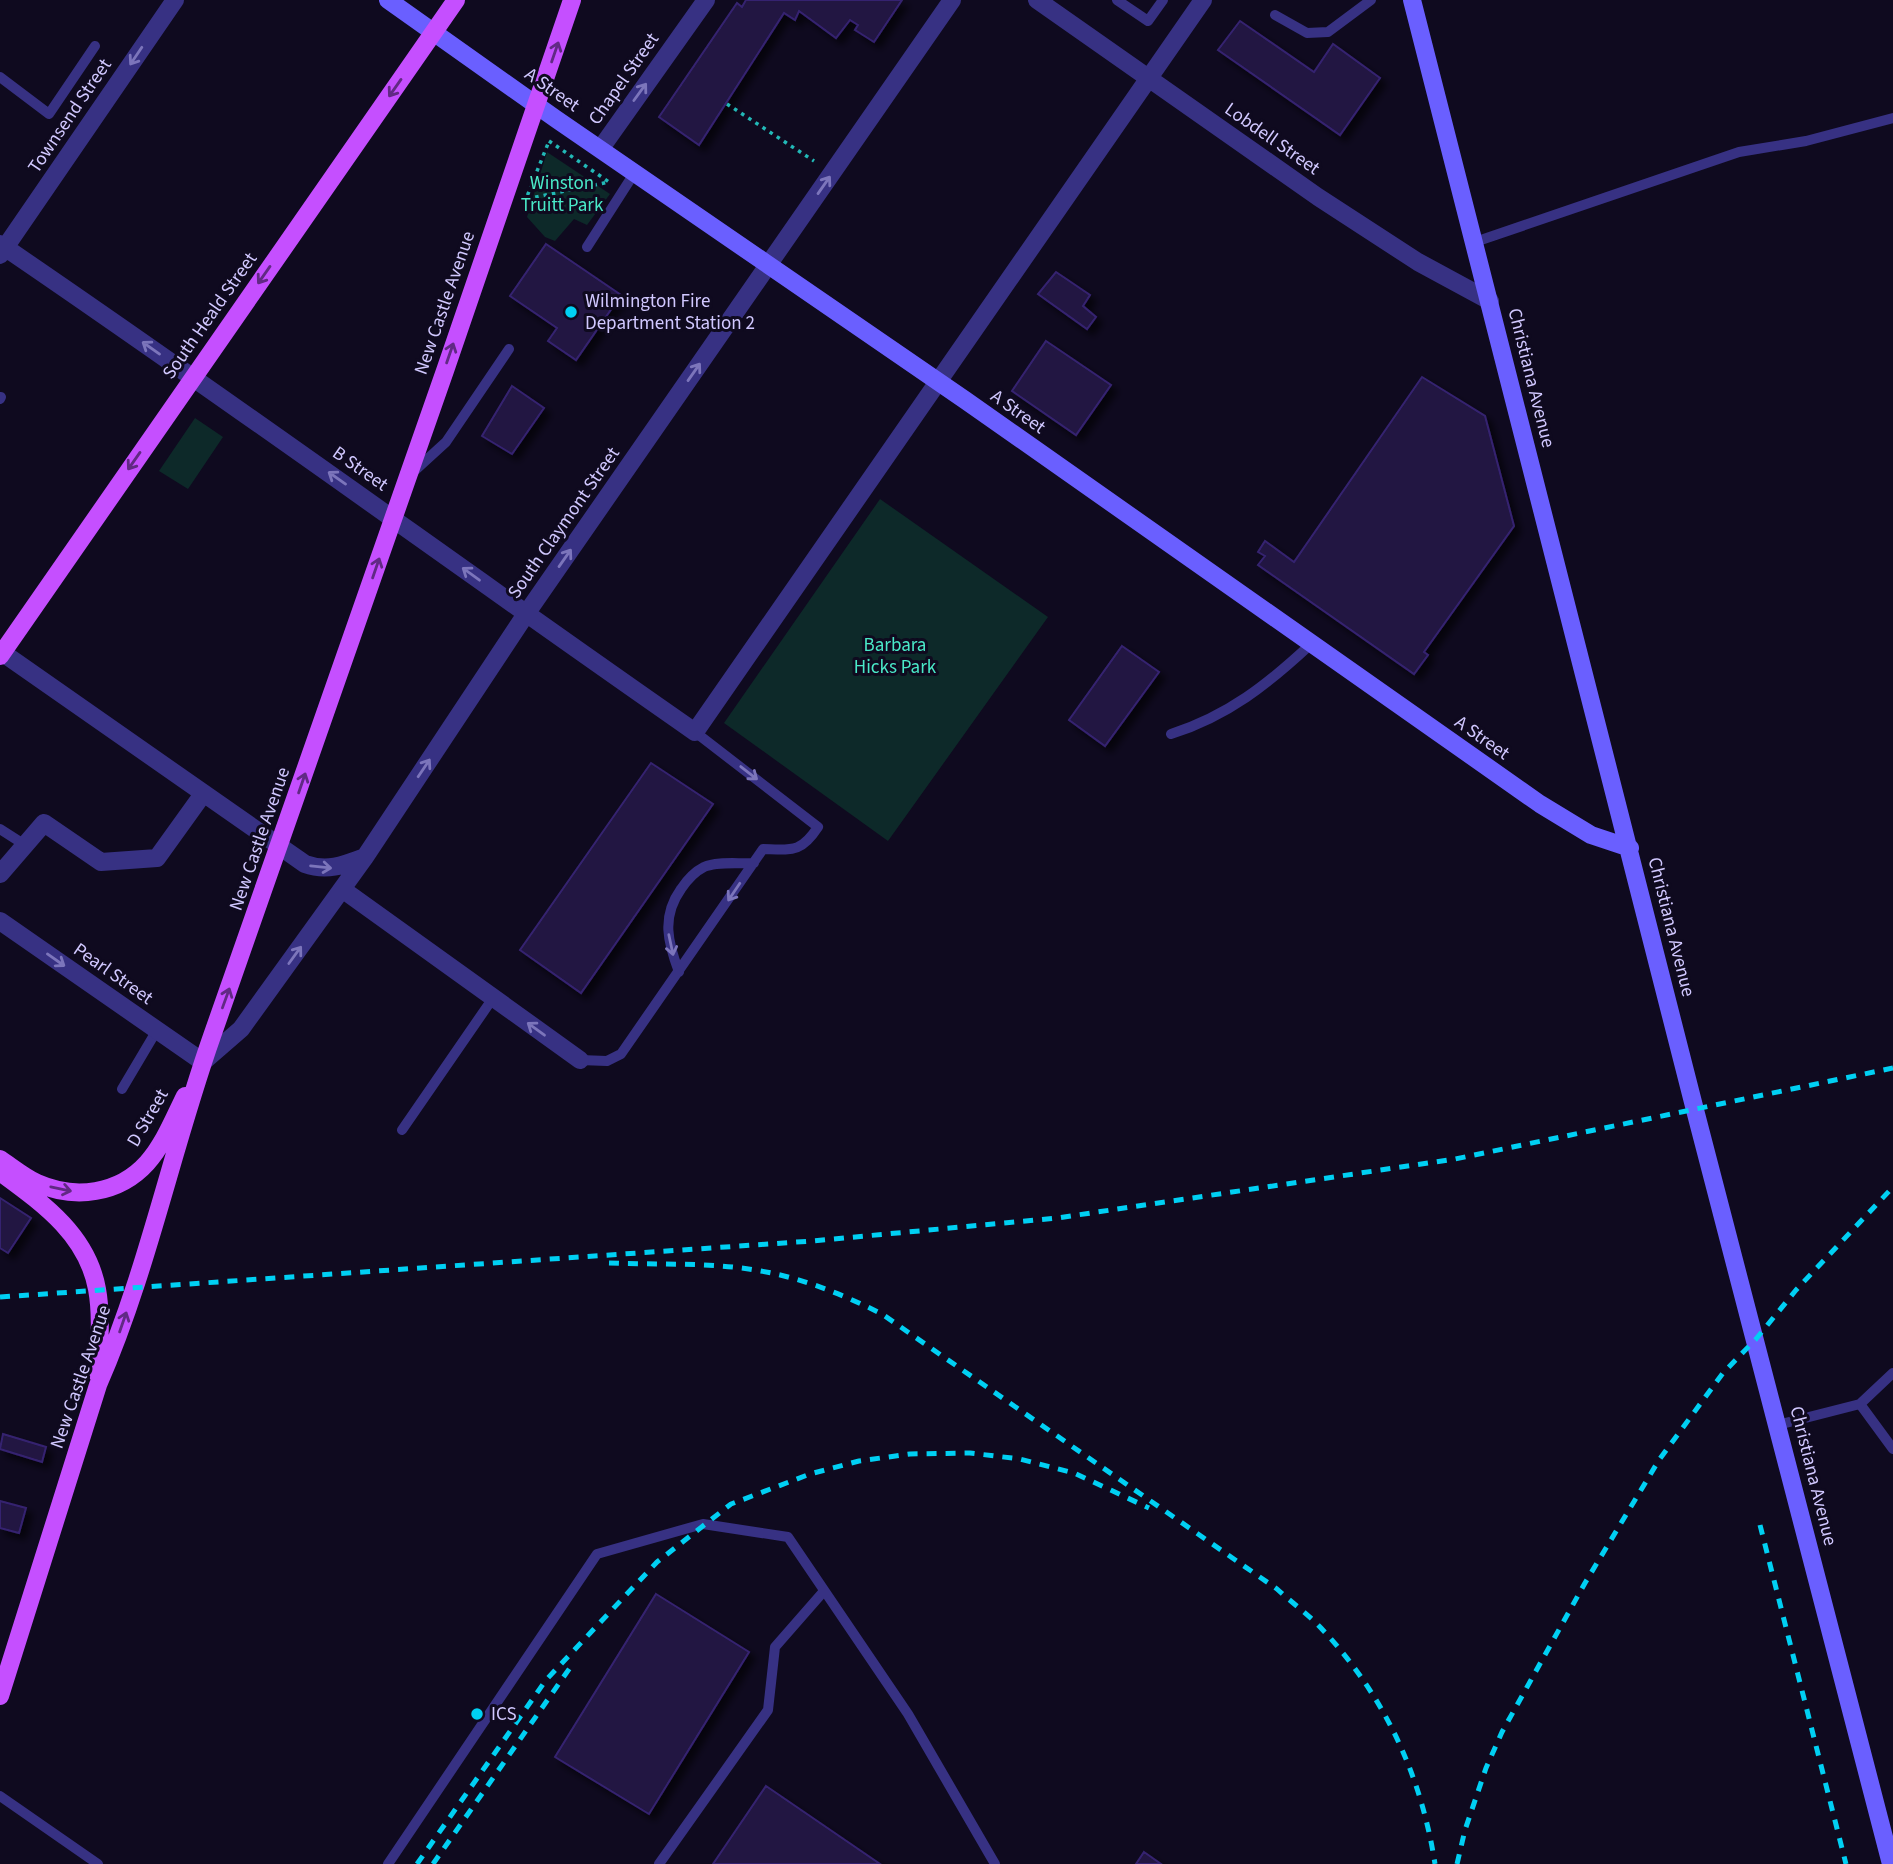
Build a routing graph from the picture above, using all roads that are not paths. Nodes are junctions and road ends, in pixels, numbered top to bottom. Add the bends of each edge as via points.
1 (175, 0) edge
2 (388, 0) edge
3 (456, 0) edge
4 (572, 0) edge
5 (706, 0) edge
6 (952, 0) edge
7 (1037, 0) edge
8 (1117, 0) edge
9 (1163, 0) edge
10 (1203, 0) edge
11 (1371, 0) edge
12 (1414, 0) edge
13 (1275, 15) dead end
14 (434, 32) junction
15 (95, 46) dead end
16 (0, 77) edge
17 (1148, 77) junction
18 (537, 105) junction
19 (1893, 118) edge
20 (601, 148) junction
21 (635, 173) junction
22 (1475, 242) junction
23 (587, 247) dead end
24 (2, 249) edge
25 (768, 265) junction
26 (1490, 300) junction
27 (509, 349) dead end
28 (193, 377) junction
29 (937, 383) junction
30 (407, 478) junction
31 (393, 517) junction
32 (526, 614) junction
33 (1311, 644) junction
34 (1, 654) edge
35 (695, 732) junction
36 (1171, 734) dead end
37 (202, 793) junction
38 (0, 829) edge
39 (24, 845) junction
40 (280, 847) junction
41 (1630, 848) junction
42 (365, 857) junction
43 (754, 863) junction
44 (0, 874) edge
45 (342, 889) junction
46 (0, 921) edge
47 (679, 972) junction
48 (493, 998) junction
49 (157, 1031) junction
50 (580, 1060) joint
51 (203, 1062) junction
52 (122, 1089) dead end
53 (402, 1130) dead end
54 (0, 1159) edge
55 (0, 1172) edge
56 (1893, 1373) edge
57 (98, 1385) junction
58 (1860, 1404) junction
59 (1778, 1426) junction
60 (1893, 1449) edge
61 (824, 1591) junction
62 (6, 1656) edge
63 (0, 1696) edge
64 (0, 1796) edge
65 (98, 1864) edge
66 (388, 1864) edge
67 (659, 1864) edge
68 (995, 1864) edge
69 (1891, 1864) edge

1 -> 24 street, Townsend Street
2 - 14 main road, A Street
3 - 14 main road, South Heald Street
18 -> 4 main road, New Castle Avenue
20 -> 5 street, Chapel Street
25 -> 6 street, South Claymont Street
7 - 17 street, Lobdell Street
8 - 9 lane via 1148,21
10 - 17 street
11 - 13 lane via 1328,32 1307,33
12 - 22 main road, Christiana Avenue
14 - 18 main road, A Street
14 -> 28 main road, South Heald Street
15 - 16 lane via 49,114
17 - 26 street, Lobdell Street via 1377,236
17 - 29 street
18 - 20 main road, A Street
30 -> 18 main road, New Castle Avenue
19 - 22 lane via 1806,141 1739,152
20 - 21 main road, A Street
21 - 23 lane
21 - 25 main road, A Street
22 - 26 main road, Christiana Avenue
28 -> 24 street, B Street
25 - 29 main road, A Street
32 -> 25 street, South Claymont Street
26 - 41 main road, Christiana Avenue
27 - 30 lane via 446,442
31 -> 28 street, B Street
28 -> 34 main road, South Heald Street
29 - 33 main road, A Street
29 - 35 street
30 - 31 main road, New Castle Avenue
32 -> 31 street, B Street
40 -> 31 main road, New Castle Avenue
32 - 35 street, B Street
42 -> 32 street, South Claymont Street
33 - 36 lane via 1241,702 1195,727
33 - 41 main road, A Street via 1540,804 1591,835
34 - 37 street
35 -> 43 lane via 818,827 809,842 791,849 763,849
37 - 39 street via 157,858 101,862 44,822
37 - 40 street
38 - 39 lane
39 - 44 street
40 -> 42 street via 314,867 338,868
51 -> 40 main road, New Castle Avenue
41 - 59 main road, Christiana Avenue
42 - 45 street, South Claymont Street
43 -> 47 lane
43 -> 47 lane via 706,866 690,877 672,901 667,923
45 - 48 street
51 -> 45 street, South Claymont Street via 241,1029
46 -> 49 street, Pearl Street
47 - 50 lane via 621,1054 607,1061
50 -> 48 street
48 - 53 lane
49 - 51 street, Pearl Street
49 - 52 lane
54 -> 51 main road, D Street via 37,1183 61,1190 98,1192 111,1187 148,1162
57 -> 51 main road, New Castle Avenue via 135,1286
55 - 57 main road via 60,1219 91,1265 98,1290
56 - 58 lane
57 - 62 main road, New Castle Avenue
58 - 59 lane
58 - 60 lane
59 - 69 main road, Christiana Avenue
61 - 66 lane via 788,1537 703,1524 597,1553
61 - 67 lane via 775,1647 768,1710
61 - 68 lane via 908,1714
62 - 63 main road, New Castle Avenue
64 - 65 lane

